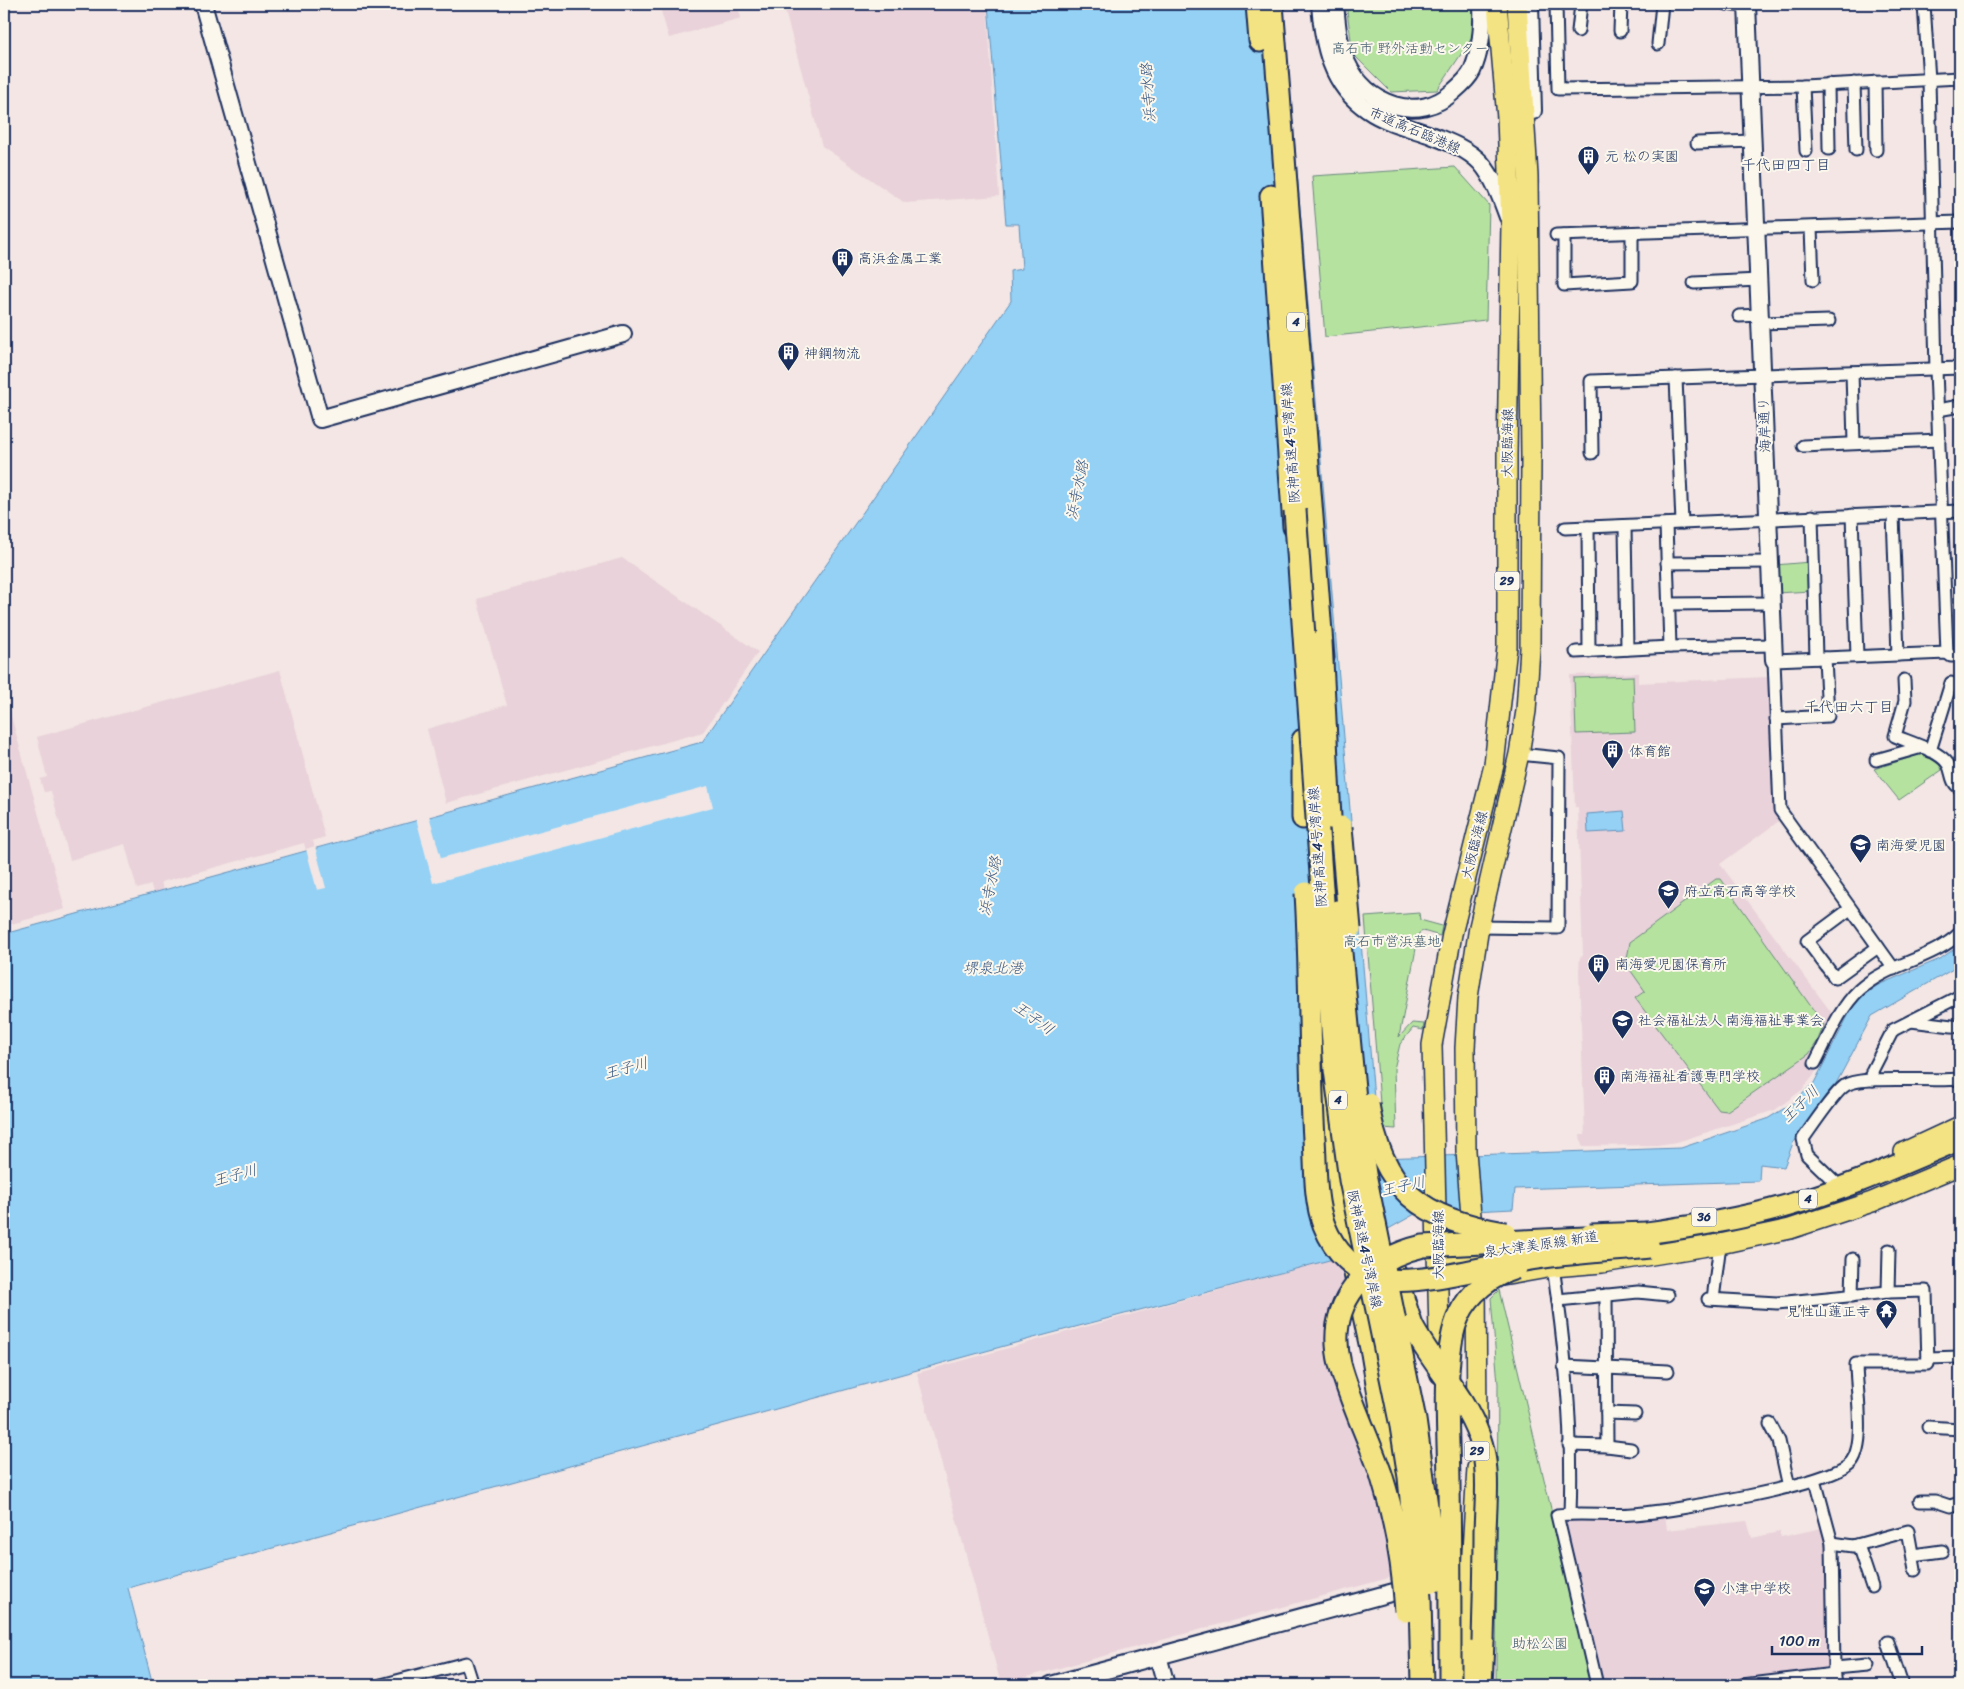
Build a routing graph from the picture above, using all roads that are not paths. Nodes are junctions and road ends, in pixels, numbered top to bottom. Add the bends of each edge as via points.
1 (203, 4) edge
2 (1257, 4) edge
3 (1272, 4) edge
4 (1320, 4) edge
5 (1335, 4) edge
6 (1482, 4) edge
7 (1497, 4) edge
8 (1517, 4) edge
9 (1530, 4) edge
10 (1556, 4) edge
11 (1581, 4) edge
12 (1621, 4) edge
13 (1662, 4) edge
14 (1727, 4) edge
15 (1924, 4) edge
16 (1747, 5) edge
17 (1578, 31) dead end
18 (1620, 31) dead end
19 (1658, 44) dead end
20 (1960, 78) edge
21 (1929, 80) junction
22 (1875, 82) junction
23 (1854, 83) junction
24 (1828, 84) junction
25 (1751, 86) junction
26 (1803, 86) junction
27 (1753, 141) junction
28 (1697, 143) dead end
29 (1829, 149) dead end
30 (1856, 150) dead end
31 (1876, 150) dead end
32 (1806, 151) dead end
33 (1960, 222) edge
34 (1934, 223) junction
35 (1511, 224) junction
36 (1811, 228) junction
37 (1757, 230) junction
38 (1632, 233) junction
39 (1529, 254) junction
40 (1759, 280) junction
41 (1813, 280) dead end
42 (1694, 283) dead end
43 (1739, 316) dead end
44 (1760, 319) junction
45 (1829, 321) dead end
46 (624, 334) dead end
47 (1960, 368) edge
48 (1936, 370) junction
49 (1852, 372) junction
50 (1762, 374) junction
51 (1676, 378) junction
52 (1960, 406) edge
53 (1938, 410) junction
54 (1939, 440) junction
55 (1854, 443) junction
56 (1803, 446) dead end
57 (1592, 453) dead end
58 (1294, 510) junction
59 (1960, 511) edge
60 (1943, 512) junction
61 (1893, 514) junction
62 (1852, 515) junction
63 (1812, 516) junction
64 (1768, 519) junction
65 (1682, 523) junction
66 (1666, 524) junction
67 (1625, 526) junction
68 (1565, 528) dead end
69 (1588, 528) junction
70 (1770, 562) junction
71 (1667, 563) junction
72 (1771, 603) junction
73 (1669, 604) junction
74 (1321, 641) junction
75 (1670, 647) junction
76 (1627, 649) junction
77 (1576, 652) dead end
78 (1589, 652) junction
79 (1773, 652) junction
80 (1947, 653) junction
81 (1898, 654) junction
82 (1857, 656) junction
83 (1960, 656) edge
84 (1821, 658) junction
85 (1904, 680) dead end
86 (1960, 686) edge
87 (1776, 719) junction
88 (1926, 749) junction
89 (1520, 754) junction
90 (1876, 760) dead end
91 (1955, 766) edge
92 (1960, 788) edge
93 (1850, 909) junction
94 (1479, 927) junction
95 (1960, 933) edge
96 (1309, 938) junction
97 (1878, 947) junction
98 (1894, 969) junction
99 (1960, 996) edge
100 (1911, 1021) junction
101 (1960, 1027) edge
102 (1815, 1063) dead end
103 (1960, 1079) edge
104 (1873, 1080) junction
105 (1357, 1120) junction
106 (1960, 1126) edge
107 (1960, 1139) edge
108 (1960, 1153) edge
109 (1960, 1166) edge
110 (1834, 1181) junction
111 (1648, 1240) junction
112 (1720, 1244) junction
113 (1889, 1250) dead end
114 (1474, 1254) junction
115 (1853, 1259) dead end
116 (1553, 1267) junction
117 (1438, 1271) junction
118 (1476, 1280) junction
119 (1888, 1292) junction
120 (1668, 1295) dead end
121 (1606, 1296) junction
122 (1852, 1296) junction
123 (1558, 1300) junction
124 (1960, 1357) edge
125 (1928, 1358) junction
126 (1564, 1366) junction
127 (1606, 1369) junction
128 (1668, 1371) dead end
129 (1607, 1413) junction
130 (1635, 1414) dead end
131 (1770, 1424) dead end
132 (1928, 1427) dead end
133 (1960, 1429) edge
134 (1569, 1445) junction
135 (1607, 1446) junction
136 (1631, 1449) dead end
137 (1815, 1480) junction
138 (1789, 1487) junction
139 (1920, 1501) dead end
140 (1960, 1503) edge
141 (1570, 1514) junction
142 (1832, 1542) junction
143 (1858, 1545) junction
144 (1942, 1551) dead end
145 (1913, 1555) junction
146 (1915, 1570) dead end
147 (1443, 1580) junction
148 (1408, 1587) junction
149 (1872, 1587) dead end
150 (1888, 1642) dead end
151 (1158, 1656) junction
152 (1867, 1665) dead end
153 (1835, 1676) edge
154 (1763, 1684) edge
155 (381, 1685) edge
156 (473, 1685) edge
157 (1051, 1685) edge
158 (1166, 1685) edge
159 (1410, 1685) edge
160 (1414, 1685) edge
161 (1422, 1685) edge
162 (1436, 1685) edge
163 (1443, 1685) edge
164 (1450, 1685) edge
165 (1469, 1685) edge
166 (1481, 1685) edge
167 (1597, 1685) edge
168 (1742, 1685) edge
169 (1902, 1685) edge

1 - 46 street via 320,419
2 - 58 highway, 阪神高速4号湾岸線 / 4
3 - 74 highway, 阪神高速4号湾岸線 / 4
4 - 35 street, 市道高石臨港線 via 1322,40 1338,80 1349,94 1368,111 1452,143 1480,162 1492,179
5 - 6 street, 市道高石臨港線 via 1342,52 1358,80 1382,100 1414,108 1434,104 1450,95 1471,73 1478,50
7 - 35 main road, 大阪臨海線 / 29
8 - 39 main road, 大阪臨海線 / 29 via 1528,176
9 - 39 street via 1533,126
10 - 25 street via 1558,89
11 - 17 street
12 - 18 street
13 - 19 street
14 - 16 street
15 - 21 street
16 - 25 street, 海岸通り
20 - 21 street
21 - 22 street
21 - 34 street
22 - 23 street
22 - 31 street
23 - 24 street
23 - 30 street
24 - 26 street
24 - 29 street
25 - 26 street
25 - 27 street, 海岸通り
26 - 32 street
27 - 28 street
27 - 37 street, 海岸通り
33 - 34 street
34 - 36 street
34 - 48 street
35 - 117 main road, 大阪臨海線 / 29 via 1506,657 1494,765 1452,934 1432,1044
36 - 37 street
36 - 41 street
37 - 38 street
37 - 40 street, 海岸通り
38 - 38 street via 1632,282 1564,285 1560,235
39 - 89 main road, 大阪臨海線 / 29 via 1530,648
40 - 42 street
40 - 44 street, 海岸通り
43 - 44 street
44 - 45 street
44 - 50 street, 海岸通り
47 - 48 street
48 - 49 street
48 - 53 street
49 - 50 street
49 - 55 street
50 - 51 street
50 - 64 street, 海岸通り
51 - 57 street via 1591,381
51 - 65 street
52 - 53 street
53 - 54 street
54 - 55 street
54 - 60 street
55 - 56 street
58 - 96 highway, bridge via 1303,735 1302,818
58 - 161 highway, 阪神高速4号湾岸線 / 4, bridge via 1335,1070 1350,1180 1409,1477 1420,1598
59 - 60 street
60 - 61 street
60 - 80 street
61 - 62 street
61 - 81 street
62 - 63 street
62 - 82 street
63 - 64 street
63 - 84 street
64 - 65 street
64 - 70 street, 海岸通り
65 - 66 street
66 - 67 street
66 - 71 street
67 - 69 street
67 - 76 street
68 - 69 street
69 - 78 street
70 - 71 street
70 - 72 street, 海岸通り
71 - 73 street
72 - 73 street
72 - 79 street, 海岸通り
73 - 75 street
74 - 105 highway, 阪神高速4号湾岸線 / 4, bridge via 1330,828
74 - 111 highway, bridge via 1363,1068 1375,1137 1386,1165 1404,1190 1425,1208 1467,1226 1524,1235
75 - 76 street
75 - 79 street
76 - 78 street
77 - 78 street
79 - 84 street
79 - 87 street
80 - 81 street
80 - 83 street
81 - 82 street
82 - 84 street
84 - 87 street via 1828,716
85 - 88 street via 1906,701 1896,736
86 - 88 street via 1952,683
87 - 93 street via 1780,810
88 - 90 street
88 - 91 street
89 - 94 main road, 大阪臨海線 / 29
89 - 94 street via 1559,758 1558,928
91 - 92 street via 1951,778
93 - 97 street
93 - 97 street via 1807,941 1835,978
94 - 114 main road, 大阪臨海線 / 29 via 1468,997 1465,1048 1466,1151
95 - 98 street via 1940,949
96 - 111 highway, bridge via 1311,1077 1319,1198 1329,1235 1351,1264 1383,1279 1406,1280
96 - 148 highway, bridge via 1320,1077 1332,1166 1380,1394
97 - 98 street
98 - 102 street via 1868,983 1846,1003
99 - 100 street
100 - 101 street
100 - 104 street via 1892,1030 1872,1071
103 - 104 street via 1939,1082
104 - 110 street via 1844,1085 1803,1139 1806,1155
105 - 162 highway, 阪神高速4号湾岸線 / 4, bridge via 1424,1475 1431,1535
105 - 166 highway, bridge via 1392,1267 1412,1326 1464,1405 1484,1453
106 - 110 main road, 泉大津美原線 新道 / 36
107 - 111 highway, 4 via 1864,1180 1786,1206
108 - 111 highway, 4 via 1867,1193 1791,1219 1723,1236
109 - 112 main road, 泉大津美原線 新道 / 36 via 1872,1202 1790,1229
110 - 114 main road, 泉大津美原線 新道 / 36 via 1761,1205 1669,1225
111 - 159 highway, bridge via 1580,1239 1424,1246 1381,1261 1352,1290 1338,1333 1340,1362 1380,1474 1395,1529 1405,1592
111 - 164 highway, bridge via 1511,1270 1482,1286 1459,1315 1451,1341 1449,1374
112 - 116 main road, 泉大津美原線 新道 / 36 via 1602,1263
112 - 122 street via 1710,1299 1778,1303
113 - 119 street
114 - 117 main road, 泉大津美原線 新道 / 36
114 - 118 main road, 大阪臨海線 / 29
115 - 122 street
116 - 118 main road, 泉大津美原線 新道 / 36
116 - 123 street
117 - 118 main road, 泉大津美原線 新道 / 36
117 - 147 main road, 大阪臨海線 / 29
118 - 165 main road, 大阪臨海線 / 29 via 1477,1480 1469,1602
119 - 122 street
119 - 125 street via 1926,1291
120 - 121 street via 1638,1292
121 - 123 street
121 - 127 street
123 - 126 street
124 - 125 street
125 - 137 street via 1928,1364 1856,1364 1857,1453 1851,1464
126 - 127 street
126 - 134 street
127 - 128 street
127 - 129 street
129 - 130 street
129 - 135 street
131 - 138 street via 1779,1441
132 - 133 street
134 - 135 street
134 - 141 street
135 - 136 street
137 - 138 street
137 - 142 street
138 - 141 street via 1720,1502 1633,1514
139 - 140 street via 1950,1506
141 - 167 street via 1557,1516
142 - 143 street
142 - 153 street
143 - 145 street via 1908,1531
143 - 149 street
144 - 145 street
145 - 146 street
147 - 148 street
147 - 163 main road, 大阪臨海線 / 29
148 - 151 street
148 - 160 main road
150 - 169 street
151 - 157 street
151 - 158 street
152 - 153 street
153 - 154 street
154 - 168 street
155 - 156 street via 466,1663

